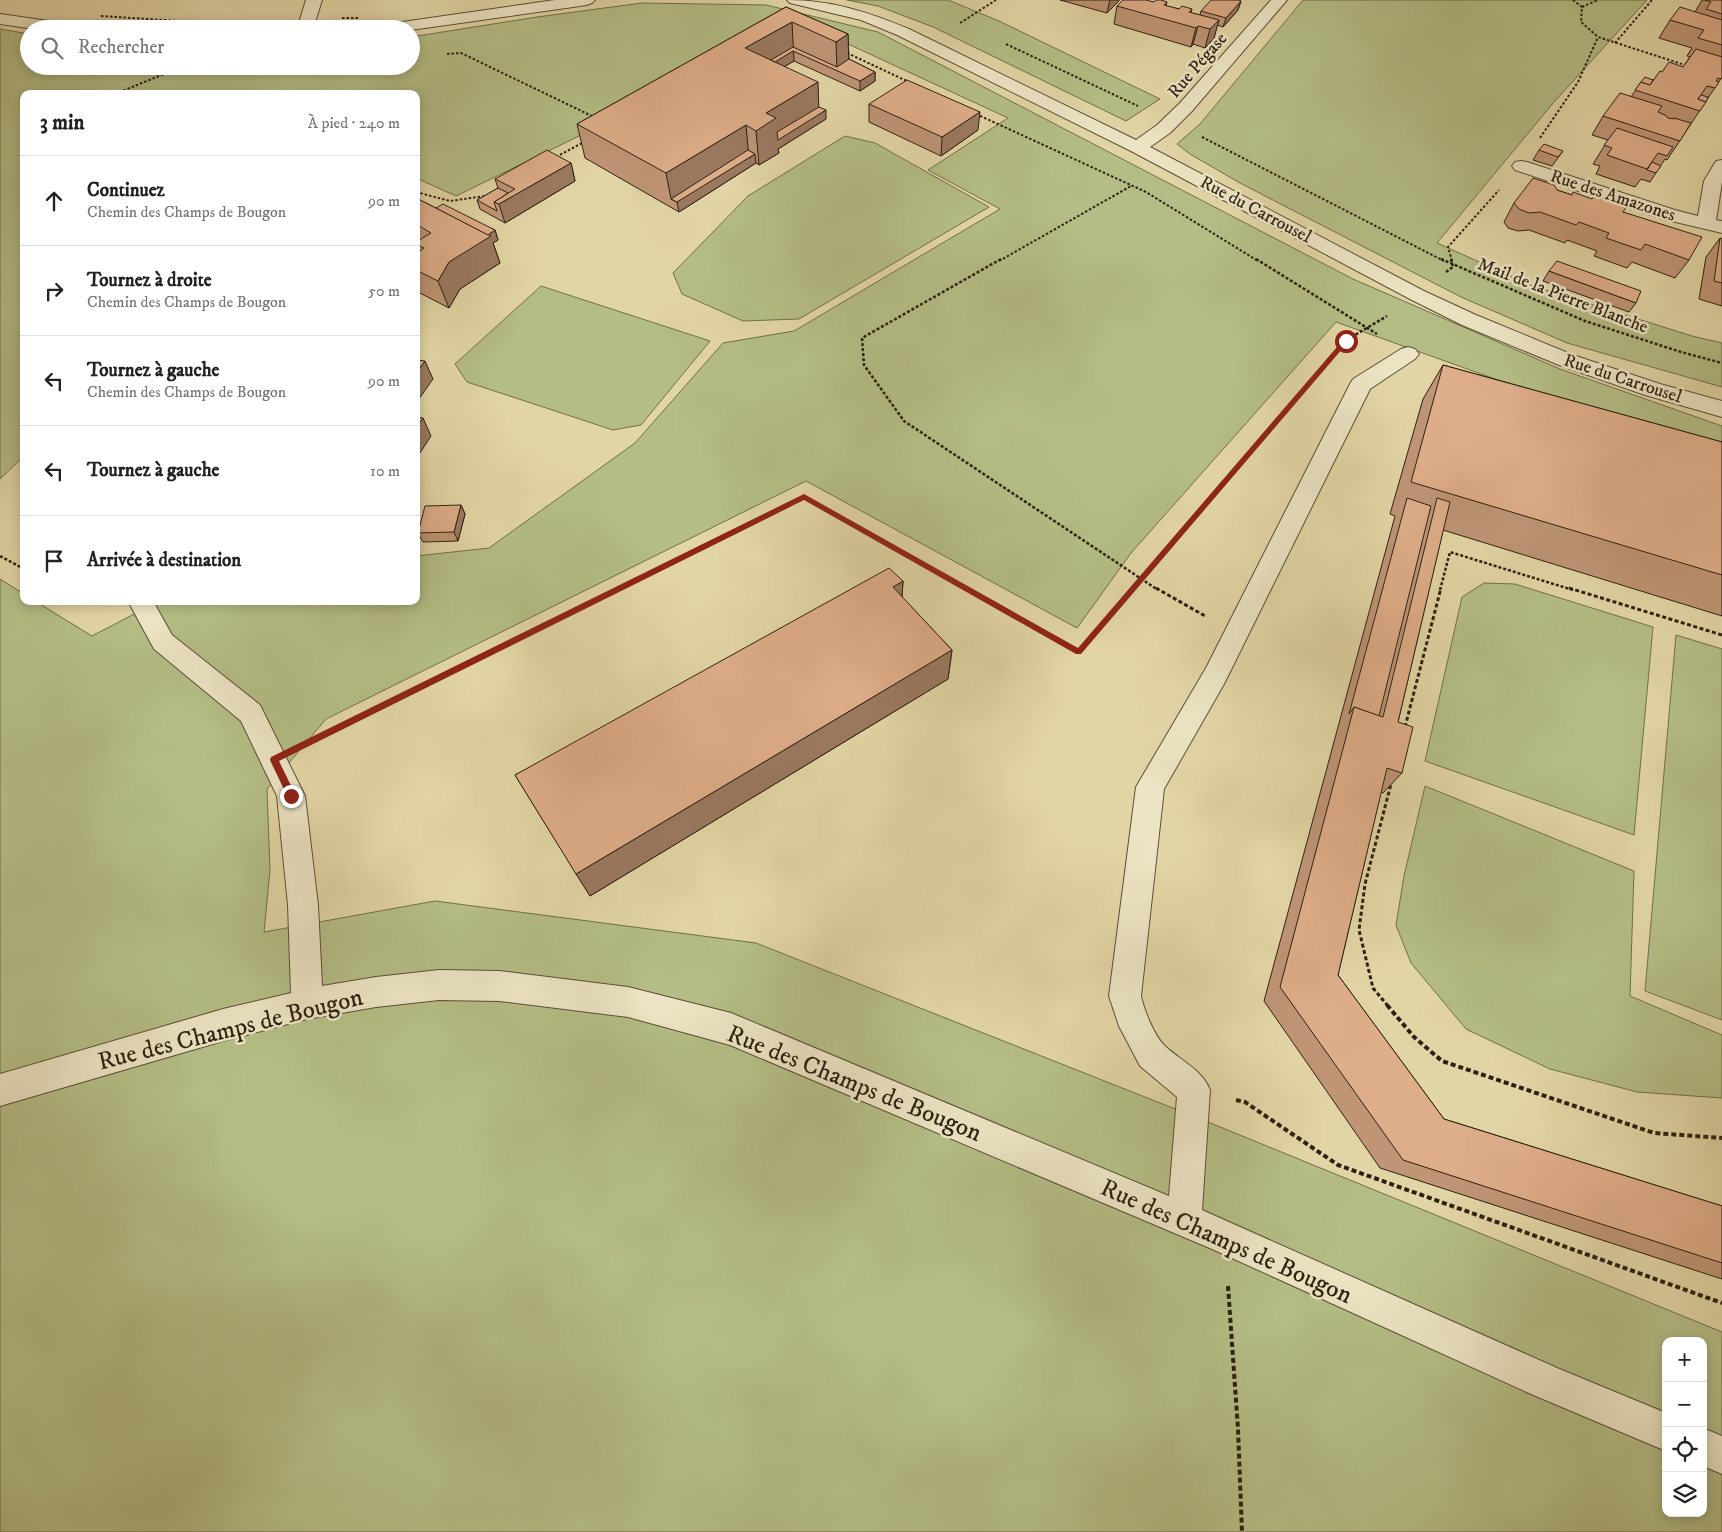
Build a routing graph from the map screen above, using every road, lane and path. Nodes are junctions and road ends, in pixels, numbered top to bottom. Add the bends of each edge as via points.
1 (587, 0) edge
2 (795, 0) edge
3 (996, 0) edge
4 (1279, 0) edge
5 (1573, 0) edge
6 (1598, 0) edge
7 (1652, 0) edge
8 (313, 7) edge
9 (1582, 7) junction
10 (95, 15) dead end
11 (361, 18) dead end
12 (0, 19) edge
13 (164, 20) edge
14 (279, 20) edge
15 (308, 20) edge
16 (20, 22) edge
17 (960, 23) dead end
18 (420, 24) edge
19 (1615, 43) junction
20 (841, 50) edge
21 (441, 54) dead end
22 (1694, 68) edge
23 (162, 75) edge
24 (916, 86) edge
25 (125, 90) edge
26 (976, 114) edge
27 (595, 117) edge
28 (587, 140) edge
29 (1137, 147) junction
30 (554, 158) edge
31 (1722, 165) edge
32 (1521, 166) dead end
33 (1132, 186) junction
34 (420, 193) edge
35 (486, 196) edge
36 (1714, 225) edge
37 (1454, 266) dead end
38 (1368, 328) junction
39 (1408, 354) joint
40 (1722, 363) edge
41 (1722, 410) edge
42 (0, 556) edge
43 (20, 567) edge
44 (1141, 580) junction
45 (143, 605) edge
46 (1236, 634) junction
47 (1722, 634) edge
48 (1404, 732) edge
49 (274, 760) junction
50 (1392, 779) edge
51 (307, 1004) junction
52 (0, 1090) edge
53 (1194, 1090) junction
54 (1722, 1138) edge
55 (1184, 1220) junction
56 (1224, 1237) junction
57 (1722, 1303) edge
58 (1662, 1430) edge
59 (1707, 1449) edge
60 (1722, 1455) edge
61 (1242, 1532) edge

1 - 18 street
2 - 29 street, Rue du Carrousel via 866,17 903,32
3 - 17 path
4 - 29 street, Rue Pégase via 1173,122 1152,140
5 - 9 path
6 - 9 path
7 - 19 path
8 - 11 path via 336,19
8 - 14 path
8 - 15 street
9 - 19 path via 1581,22 1598,37
10 - 13 path
12 - 16 street
19 - 22 path
20 - 24 path
21 - 27 path via 461,53
23 - 25 path
26 - 33 path
28 - 30 path
29 - 41 street, Rue du Carrousel via 1417,295 1508,337 1653,390
31 - 36 street, Rue des Amazones via 1713,181
32 - 36 street, Rue des Amazones via 1670,215
33 - 38 path
33 - 44 path via 862,338 864,366 904,421
34 - 35 path via 444,202
37 - 40 path, Mail de la Pierre Blanche via 1585,321
38 - 39 path
38 - 44 path via 1346,341
39 - 46 street via 1361,384
42 - 43 path
44 - 46 path
44 - 49 path via 1079,652 804,496
45 - 49 street via 163,642 251,713
46 - 53 street via 1150,787 1125,996 1130,1015 1151,1056
47 - 48 path via 1450,552
49 - 51 street via 291,796 304,905
50 - 54 path via 1365,884 1359,930 1373,988 1414,1037 1442,1060 1654,1133
51 - 52 street, Rue des Champs de Bougon
51 - 55 street, Rue des Champs de Bougon via 376,992 439,986 499,986 628,1002 731,1029
53 - 55 street
53 - 57 path via 1245,1102 1338,1165
55 - 56 street, Rue des Champs de Bougon
56 - 58 street, Rue des Champs de Bougon via 1544,1381
56 - 61 path
59 - 60 street

